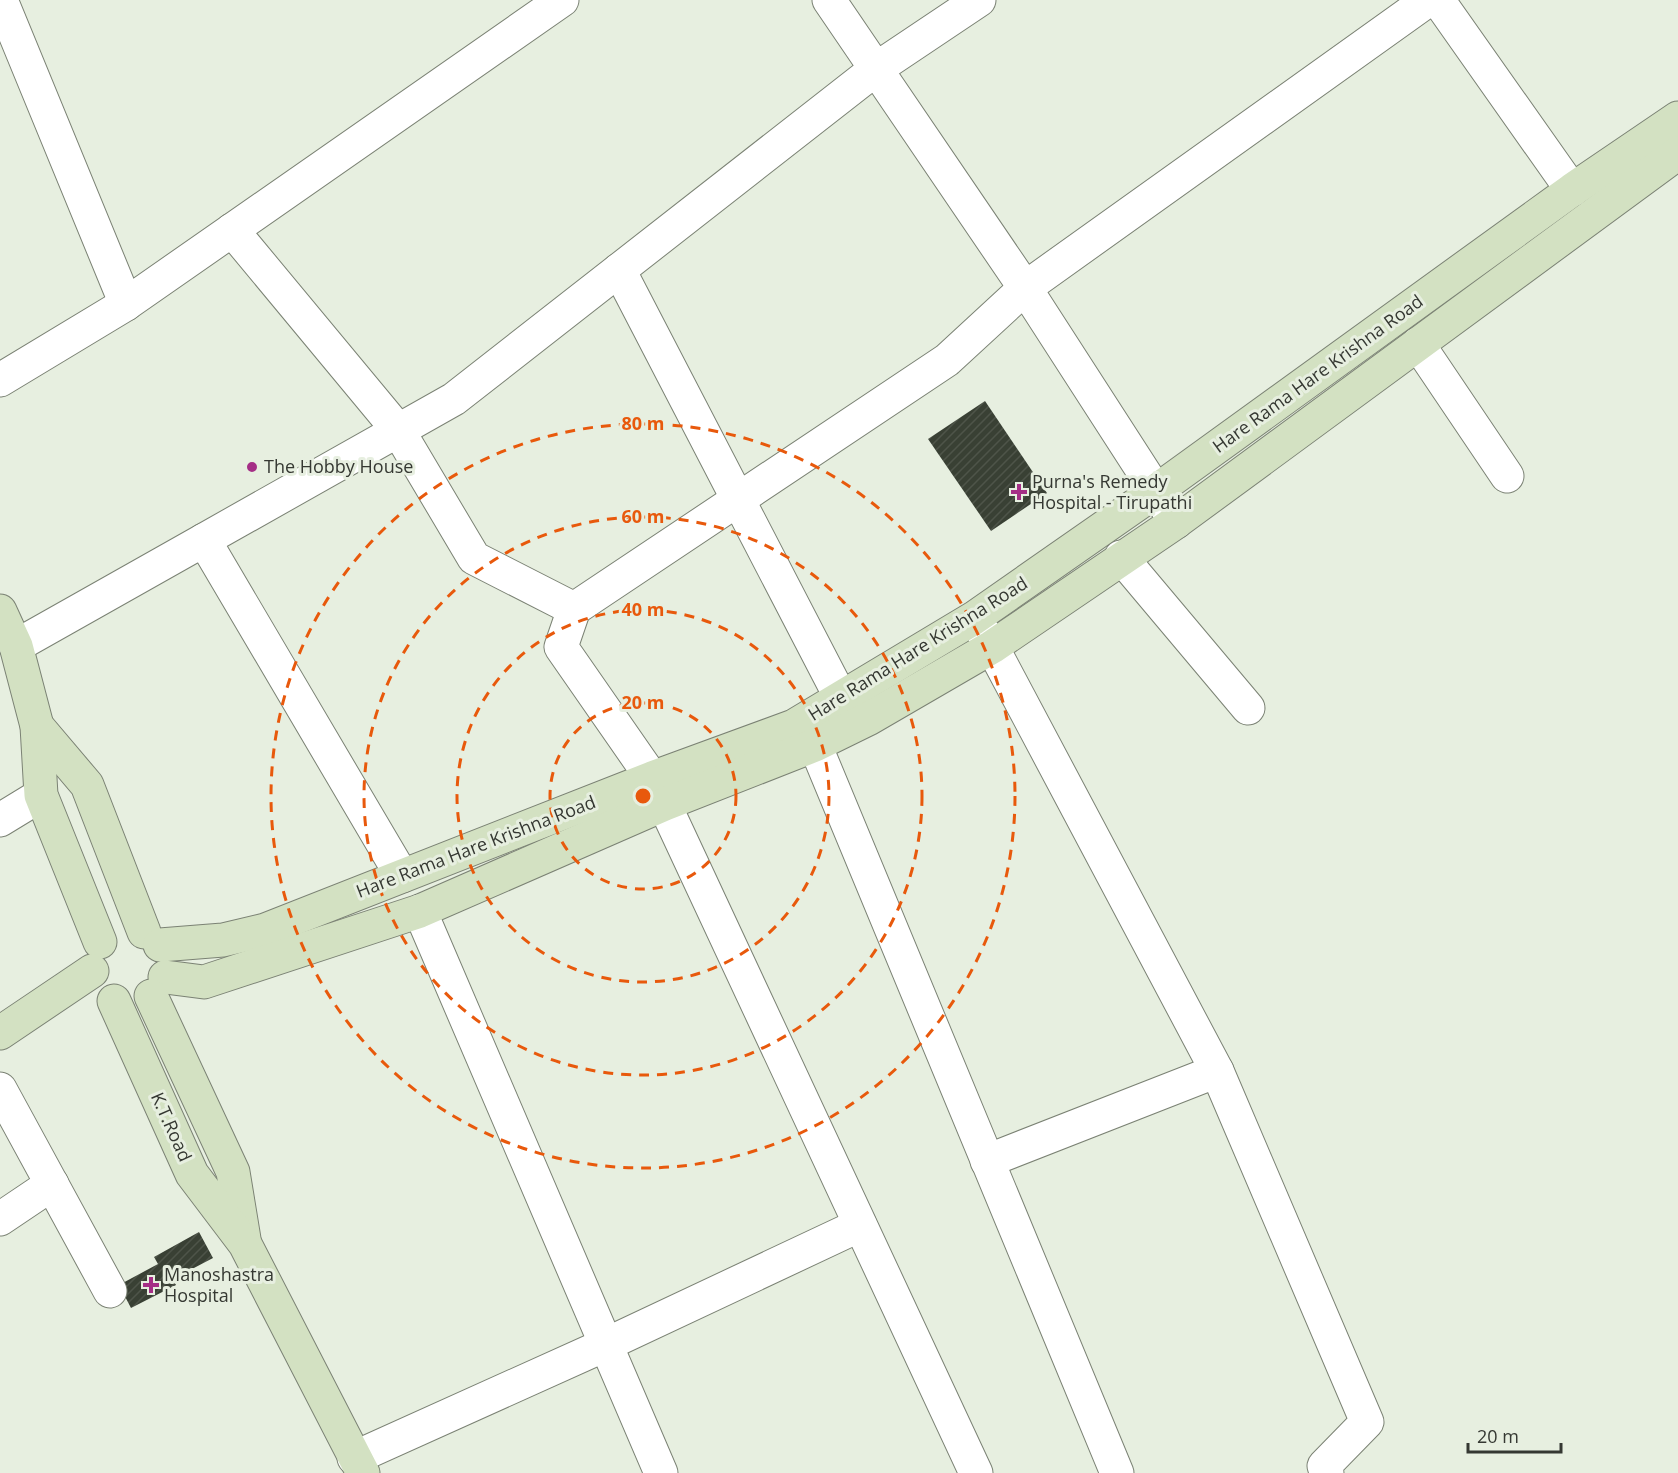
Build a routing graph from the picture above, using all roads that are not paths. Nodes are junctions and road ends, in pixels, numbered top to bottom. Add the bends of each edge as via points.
1 (1, 0) edge
2 (562, 0) edge
3 (829, 0) edge
4 (979, 0) edge
5 (1428, 0) edge
6 (1438, 0) edge
7 (876, 69) junction
8 (1678, 118) edge
9 (1678, 153) edge
10 (1572, 190) junction
11 (232, 230) junction
12 (619, 270) junction
13 (1025, 288) junction
14 (126, 304) junction
15 (1418, 344) junction
16 (0, 380) edge
17 (398, 430) junction
18 (1507, 476) dead end
19 (1156, 491) junction
20 (739, 499) junction
21 (1176, 522) junction
22 (204, 540) junction
23 (1121, 557) junction
24 (574, 609) junction
25 (0, 611) edge
26 (974, 618) junction
27 (16, 646) junction
28 (992, 647) junction
29 (841, 698) junction
30 (1248, 708) dead end
31 (37, 726) junction
32 (815, 745) junction
33 (658, 791) junction
34 (41, 795) junction
35 (0, 820) edge
36 (402, 876) junction
37 (420, 911) junction
38 (152, 938) junction
39 (96, 957) junction
40 (158, 987) junction
41 (114, 1001) junction
42 (0, 1034) edge
43 (1217, 1071) junction
44 (0, 1089) edge
45 (987, 1161) junction
46 (52, 1184) junction
47 (0, 1219) edge
48 (861, 1225) junction
49 (244, 1244) junction
50 (110, 1292) dead end
51 (607, 1344) junction
52 (359, 1465) edge
53 (1321, 1471) edge
54 (661, 1473) edge
55 (976, 1473) edge
56 (1117, 1473) edge

1 - 14 street
2 - 11 street
3 - 7 street
4 - 7 street
5 - 13 street
6 - 10 street
7 - 12 street
7 - 13 street
8 - 10 street, Hare Rama Hare Krishna Road
9 - 15 street, Hare Rama Hare Krishna Road
10 - 19 street, Hare Rama Hare Krishna Road
11 - 14 street
11 - 17 street
12 - 17 street via 454,399
12 - 20 street
13 - 19 street
13 - 20 street via 947,360
14 - 16 street
15 - 18 street
15 - 21 street, Hare Rama Hare Krishna Road
17 - 22 street
17 - 24 street via 474,558
19 - 21 street
19 - 26 street, Hare Rama Hare Krishna Road
20 - 24 street
20 - 29 street
21 - 23 street, Hare Rama Hare Krishna Road
22 - 27 street
22 - 36 street
23 - 28 street, Hare Rama Hare Krishna Road
23 - 30 street
24 - 33 street via 561,647
25 - 27 street
26 - 28 street
26 - 29 street, Hare Rama Hare Krishna Road
27 - 31 street
28 - 32 street, Hare Rama Hare Krishna Road
28 - 43 street
29 - 33 street, Hare Rama Hare Krishna Road via 794,726
31 - 34 street
31 - 38 street via 87,785
32 - 33 street, Hare Rama Hare Krishna Road
32 - 45 street
33 - 36 street, Hare Rama Hare Krishna Road
33 - 37 street, Hare Rama Hare Krishna Road
33 - 48 street
34 - 35 street
34 - 39 street
36 - 38 street, Hare Rama Hare Krishna Road via 265,930 223,940
37 - 40 street, Hare Rama Hare Krishna Road via 204,982
37 - 51 street
38 - 39 street via 121,930
38 - 40 street via 166,960
39 - 41 street via 100,989
39 - 42 street
40 - 41 street via 134,1003
40 - 49 street, K.T.Road via 233,1172
41 - 49 street, K.T.Road via 192,1174
43 - 45 street
43 - 53 street via 1367,1422
44 - 46 street
45 - 56 street
46 - 47 street
46 - 50 street
48 - 51 street
48 - 55 street
49 - 52 street, K.T.Road
51 - 52 street
51 - 54 street

